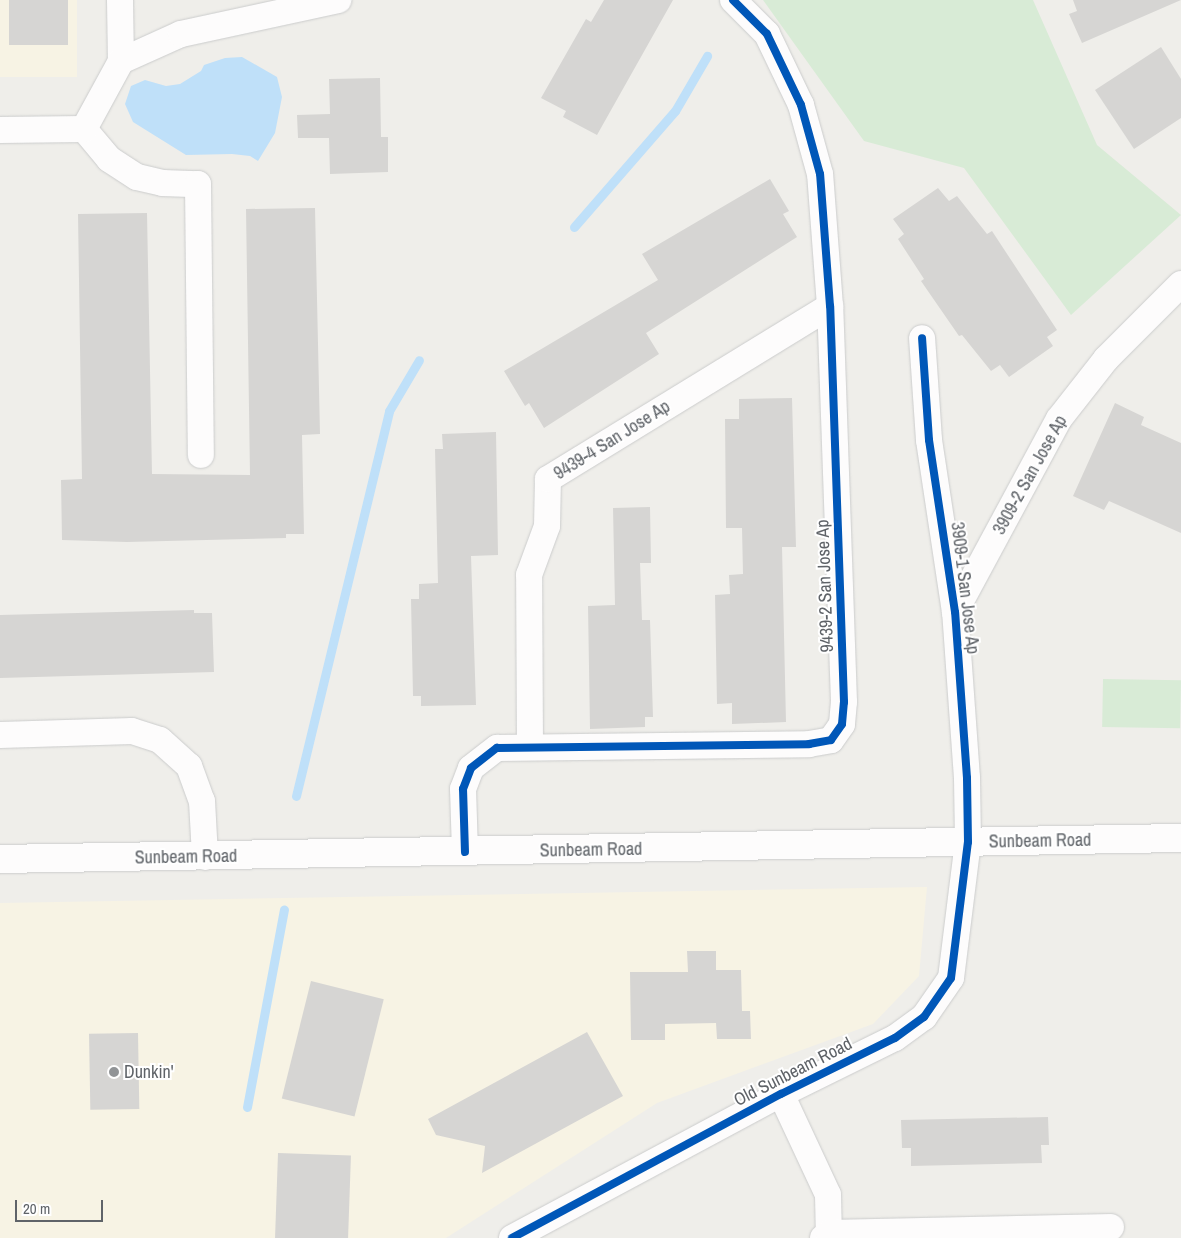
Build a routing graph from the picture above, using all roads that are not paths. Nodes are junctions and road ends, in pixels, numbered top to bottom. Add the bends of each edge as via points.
1 (120, 0) edge
2 (338, 0) edge
3 (733, 0) edge
4 (121, 62) junction
5 (84, 129) junction
6 (0, 130) edge
7 (1181, 284) edge
8 (830, 306) junction
9 (922, 338) dead end
10 (201, 455) dead end
11 (955, 612) junction
12 (0, 735) edge
13 (530, 747) junction
14 (1181, 838) edge
15 (968, 842) junction
16 (465, 852) junction
17 (205, 857) junction
18 (0, 859) edge
19 (781, 1094) junction
20 (1111, 1227) dead end
21 (827, 1236) edge
22 (512, 1238) edge

1 - 4 street
2 - 4 street via 181,34
3 - 8 street, 9439-2 San Jose Ap via 767,34 801,105 820,174
4 - 5 street
5 - 6 street
5 - 10 street via 109,159 137,178 162,183 198,184
7 - 11 street, 3909-2 San Jose Ap via 1106,359 1059,419
8 - 13 street, 9439-4 San Jose Ap via 548,479 547,526 530,575
8 - 13 street, 9439-2 San Jose Ap via 844,692 842,724 830,740 809,744
9 - 11 street, 3909-1 San Jose Ap via 929,440
11 - 15 street, 3909-1 San Jose Ap via 967,778
12 - 17 street via 132,731 160,740 189,766 202,801
13 - 16 street, 9439-2 San Jose Ap via 497,748 471,768 463,789
14 - 15 street, Sunbeam Road
15 - 16 street, Sunbeam Road
15 - 19 street, Old Sunbeam Road via 957,946 951,978 943,994 924,1017 895,1038
16 - 17 street, Sunbeam Road
17 - 18 street, Sunbeam Road
19 - 21 street via 828,1195
19 - 22 street, Old Sunbeam Road
20 - 21 street

